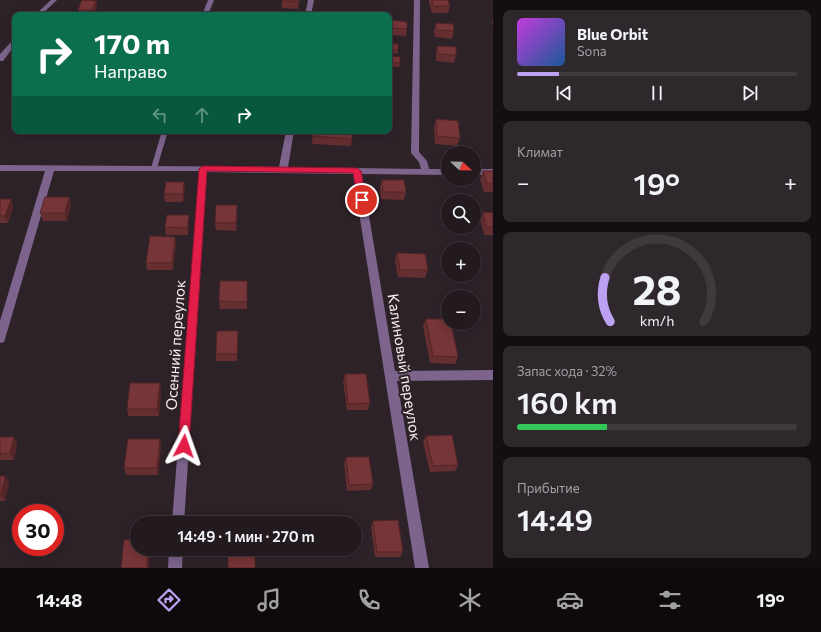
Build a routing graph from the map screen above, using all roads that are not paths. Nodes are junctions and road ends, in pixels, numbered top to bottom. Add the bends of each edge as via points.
1 (54, 0) edge
2 (211, 0) edge
3 (310, 0) edge
4 (417, 0) edge
5 (41, 12) edge
6 (207, 12) edge
7 (308, 12) edge
8 (12, 45) edge
9 (0, 59) edge
10 (165, 134) edge
11 (289, 134) edge
12 (0, 168) edge
13 (154, 168) junction
14 (50, 169) junction
15 (203, 169) junction
16 (283, 170) junction
17 (357, 171) junction
18 (426, 172) junction
19 (441, 172) edge
20 (481, 172) edge
21 (493, 172) edge
22 (0, 339) edge
23 (493, 375) edge
24 (392, 376) junction
25 (178, 516) edge
26 (176, 556) edge
27 (175, 568) edge
28 (422, 568) edge

1 - 5 lane
2 - 6 lane
3 - 7 street
4 - 18 street via 415,153 422,161
8 - 9 street
10 - 13 lane
11 - 16 street
12 - 14 street
13 - 14 street
13 - 15 street
14 - 22 street
15 - 16 street
15 - 25 street, Осенний переулок
16 - 17 street
17 - 18 street
17 - 24 street, Калиновый переулок
18 - 19 street
20 - 21 street
23 - 24 street
24 - 28 street, Калиновый переулок
26 - 27 street

